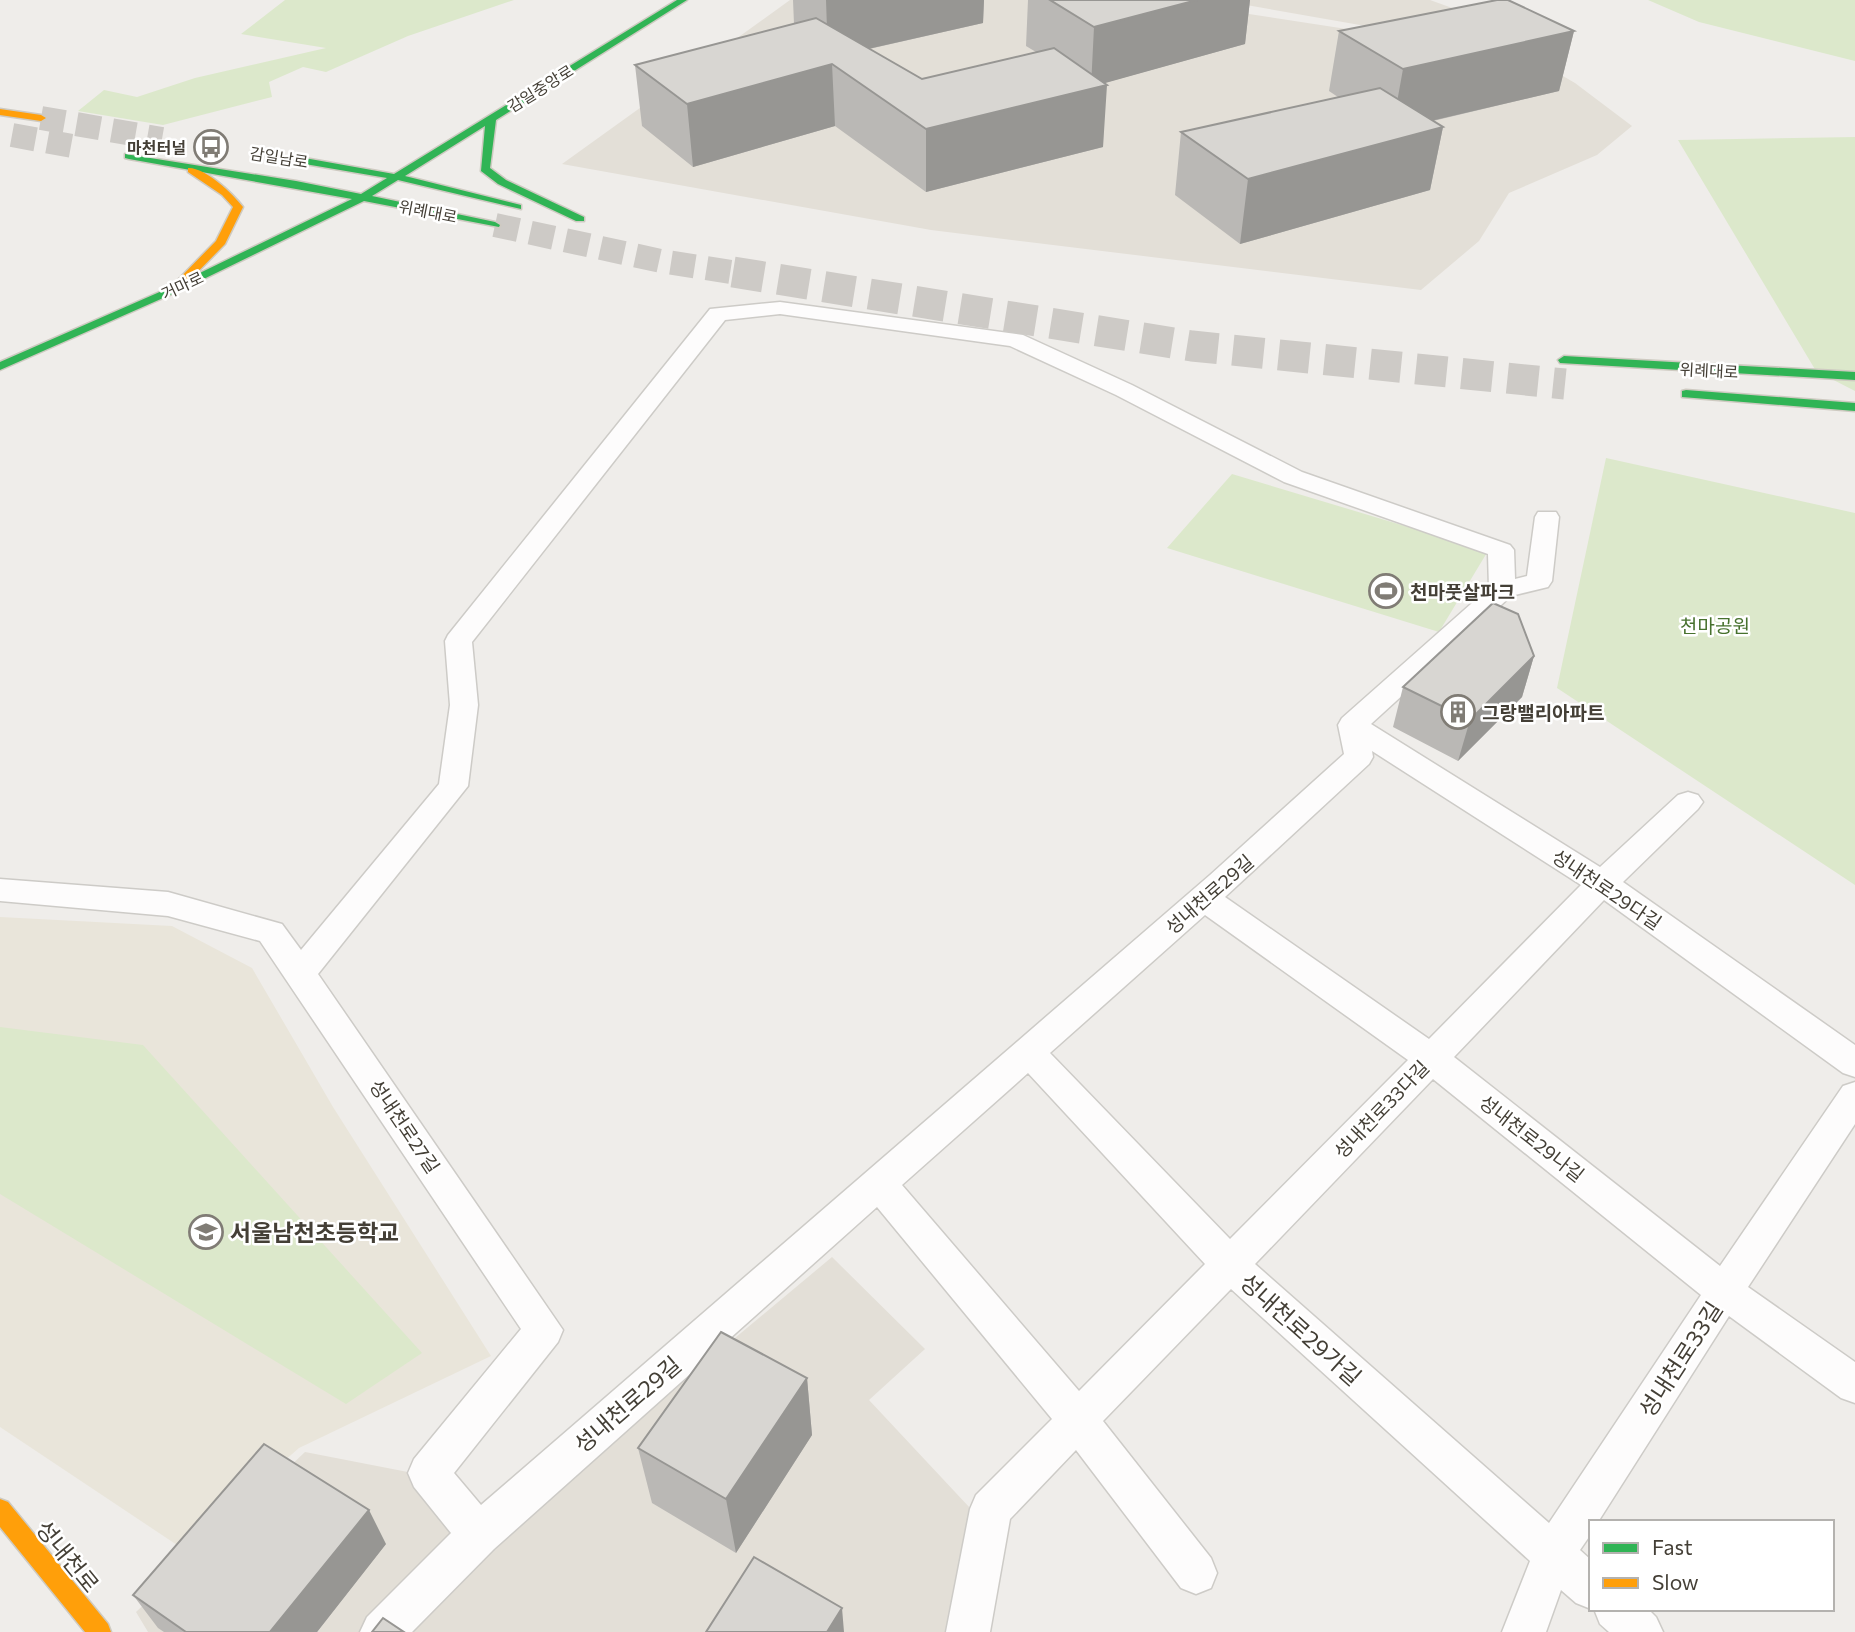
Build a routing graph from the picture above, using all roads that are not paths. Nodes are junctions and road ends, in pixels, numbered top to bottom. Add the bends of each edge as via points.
1 (683, 0) edge
2 (0, 112) edge
3 (41, 118) tunnel mouth
4 (491, 118) junction
5 (129, 156) dead end
6 (284, 158) dead end
7 (187, 167) junction
8 (396, 177) junction
9 (362, 198) junction
10 (517, 208) dead end
11 (580, 219) dead end
12 (495, 225) tunnel mouth
13 (174, 289) junction
14 (1564, 360) dead end
15 (0, 366) edge
16 (1855, 376) edge
17 (1675, 393) dead end
18 (1855, 407) edge
19 (1546, 517) dead end
20 (1502, 590) junction
21 (1352, 725) junction
22 (1688, 802) dead end
23 (1602, 884) junction
24 (0, 890) edge
25 (1204, 898) junction
26 (300, 974) junction
27 (1028, 1051) junction
28 (1431, 1058) junction
29 (1855, 1063) edge
30 (1855, 1096) edge
31 (879, 1182) junction
32 (1229, 1264) junction
33 (1724, 1291) junction
34 (1855, 1385) edge
35 (1078, 1420) junction
36 (0, 1510) edge
37 (479, 1534) junction
38 (1553, 1555) junction
39 (1196, 1573) dead end
40 (1589, 1586) edge
41 (1617, 1611) edge
42 (100, 1632) edge
43 (382, 1632) edge
44 (968, 1632) edge
45 (1524, 1632) edge
46 (1641, 1632) edge

1 - 4 main road, 감일중앙로
2 - 3 main road
4 - 8 main road, 감일중앙로
4 - 11 main road via 485,169
5 - 7 main road, 감일남로
6 - 8 main road, 감일남로
7 - 9 main road, 감일남로
7 - 13 main road via 226,193 238,208 234,223 210,254
8 - 9 main road, 감일중앙로
8 - 10 main road, 위례대로
9 - 12 main road, 위례대로
9 - 13 main road, 거마로
13 - 15 main road, 거마로
14 - 16 main road, 위례대로
17 - 18 main road, 위례대로
19 - 20 street via 1539,581
20 - 21 street
20 - 26 street via 1501,551 1293,477 1015,340 780,308 718,314 458,641 464,705 453,786
21 - 23 street, 성내천로29다길
21 - 25 street, 성내천로29길 via 1359,757
22 - 23 street, 성내천로33다길
23 - 28 street, 성내천로33다길
23 - 29 street, 성내천로29다길
24 - 26 street, 성내천로27길 via 169,905 271,932
25 - 27 street, 성내천로29길
25 - 28 street, 성내천로29나길
26 - 37 street, 성내천로27길 via 544,1330 428,1473
27 - 31 street, 성내천로29길
27 - 32 street, 성내천로29가길
28 - 32 street, 성내천로33다길
28 - 33 street, 성내천로29나길
30 - 33 street, 성내천로33길
31 - 35 street
31 - 37 street, 성내천로29길
32 - 35 street, 성내천로33다길
32 - 38 street, 성내천로29가길
33 - 34 street, 성내천로29나길
33 - 38 street, 성내천로33길
35 - 39 street
35 - 44 street, 성내천로33다길 via 991,1509
36 - 42 main road, 성내천로
37 - 43 street, 성내천로29길
38 - 40 street, 성내천로29가길
38 - 45 street, 성내천로33길
41 - 46 street

